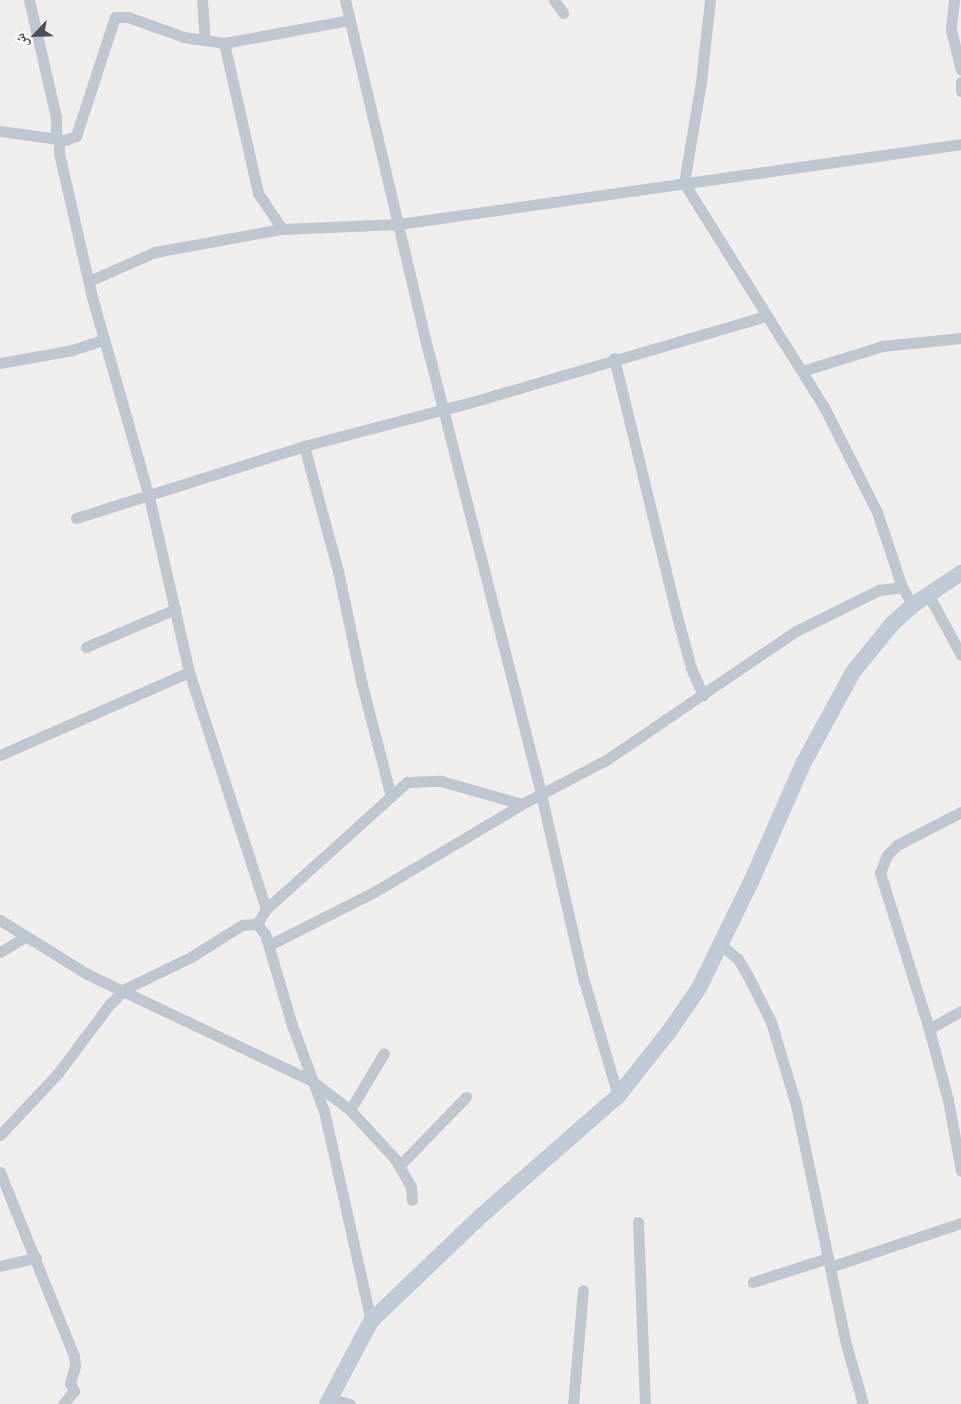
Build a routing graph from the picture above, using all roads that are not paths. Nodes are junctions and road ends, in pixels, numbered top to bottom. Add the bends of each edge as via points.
1 (29, 0) edge
2 (202, 0) edge
3 (345, 0) edge
4 (554, 0) edge
5 (710, 0) edge
6 (954, 0) edge
7 (563, 13) dead end
8 (349, 20) junction
9 (205, 39) junction
10 (224, 43) junction
11 (961, 70) edge
12 (961, 82) edge
13 (961, 91) edge
14 (0, 131) edge
15 (57, 139) junction
16 (961, 144) edge
17 (684, 183) junction
18 (399, 224) junction
19 (282, 229) junction
20 (89, 281) junction
21 (766, 316) junction
22 (961, 338) edge
23 (103, 340) junction
24 (614, 358) junction
25 (0, 363) edge
26 (802, 371) junction
27 (443, 409) junction
28 (304, 446) junction
29 (149, 497) junction
30 (76, 518) dead end
31 (961, 573) edge
32 (902, 588) junction
33 (928, 594) junction
34 (913, 605) junction
35 (175, 609) junction
36 (86, 647) dead end
37 (961, 655) edge
38 (189, 672) junction
39 (703, 695) junction
40 (0, 755) edge
41 (541, 794) junction
42 (391, 796) junction
43 (522, 804) junction
44 (961, 812) edge
45 (266, 909) junction
46 (0, 920) edge
47 (257, 924) junction
48 (25, 937) junction
49 (720, 944) junction
50 (268, 945) junction
51 (0, 952) edge
52 (125, 989) junction
53 (961, 1011) edge
54 (929, 1029) junction
55 (384, 1053) dead end
56 (312, 1081) junction
57 (618, 1096) junction
58 (466, 1097) dead end
59 (350, 1110) junction
60 (0, 1135) edge
61 (400, 1165) junction
62 (961, 1171) edge
63 (0, 1172) edge
64 (412, 1200) dead end
65 (638, 1222) dead end
66 (961, 1223) edge
67 (36, 1258) junction
68 (829, 1262) junction
69 (0, 1266) edge
70 (753, 1282) dead end
71 (584, 1290) dead end
72 (370, 1321) junction
73 (329, 1401) edge
74 (63, 1404) edge
75 (350, 1404) edge
76 (573, 1404) edge
77 (645, 1404) edge
78 (863, 1404) edge

1 - 15 street via 56,117
2 - 9 street
3 - 8 street
4 - 7 street
5 - 17 street via 700,89
6 - 11 street via 951,30
8 - 10 street
8 - 18 street
9 - 10 street
9 - 15 street via 184,37 128,17 115,17 106,34 79,130 71,139
10 - 19 street via 258,193
12 - 13 street
14 - 15 street
15 - 20 street
16 - 17 street
17 - 18 street
17 - 21 street
18 - 19 street
18 - 27 street
19 - 20 street via 155,252
20 - 23 street
21 - 24 street
21 - 26 street
22 - 26 street via 883,346
23 - 25 street via 72,350
23 - 29 street
24 - 27 street
24 - 39 street via 677,616
26 - 32 street via 877,512
27 - 28 street
27 - 41 street
28 - 29 street
28 - 42 street via 338,571 362,685
29 - 30 street
29 - 35 street
31 - 33 main road
32 - 34 street
32 - 39 street via 879,590 796,631 758,654
33 - 34 main road
33 - 37 street
34 - 49 main road via 871,646 833,706
35 - 36 street
35 - 38 street
38 - 40 street
38 - 45 street
39 - 41 street via 606,760
41 - 43 street
41 - 57 street via 584,981
42 - 43 street via 407,782 441,781
42 - 45 street
43 - 50 street via 374,892
44 - 54 street via 897,845 887,855 880,873
45 - 47 street
46 - 48 street
47 - 50 street
47 - 52 street via 242,924 191,957
48 - 51 street
48 - 52 street via 87,974
49 - 57 main road via 699,988
49 - 68 street via 738,959 772,1022 796,1105
50 - 56 street
52 - 56 street
52 - 60 street via 109,1004 58,1073
53 - 54 street
54 - 62 street via 948,1100
55 - 59 street
56 - 59 street
56 - 72 street via 340,1176
57 - 72 main road via 482,1215
58 - 61 street
59 - 61 street
61 - 64 street via 411,1187
63 - 67 street
65 - 77 street
66 - 68 street
67 - 69 street
67 - 74 street via 74,1356 70,1383 74,1391
68 - 70 street
68 - 78 street
71 - 76 street
72 - 73 main road
73 - 75 street

